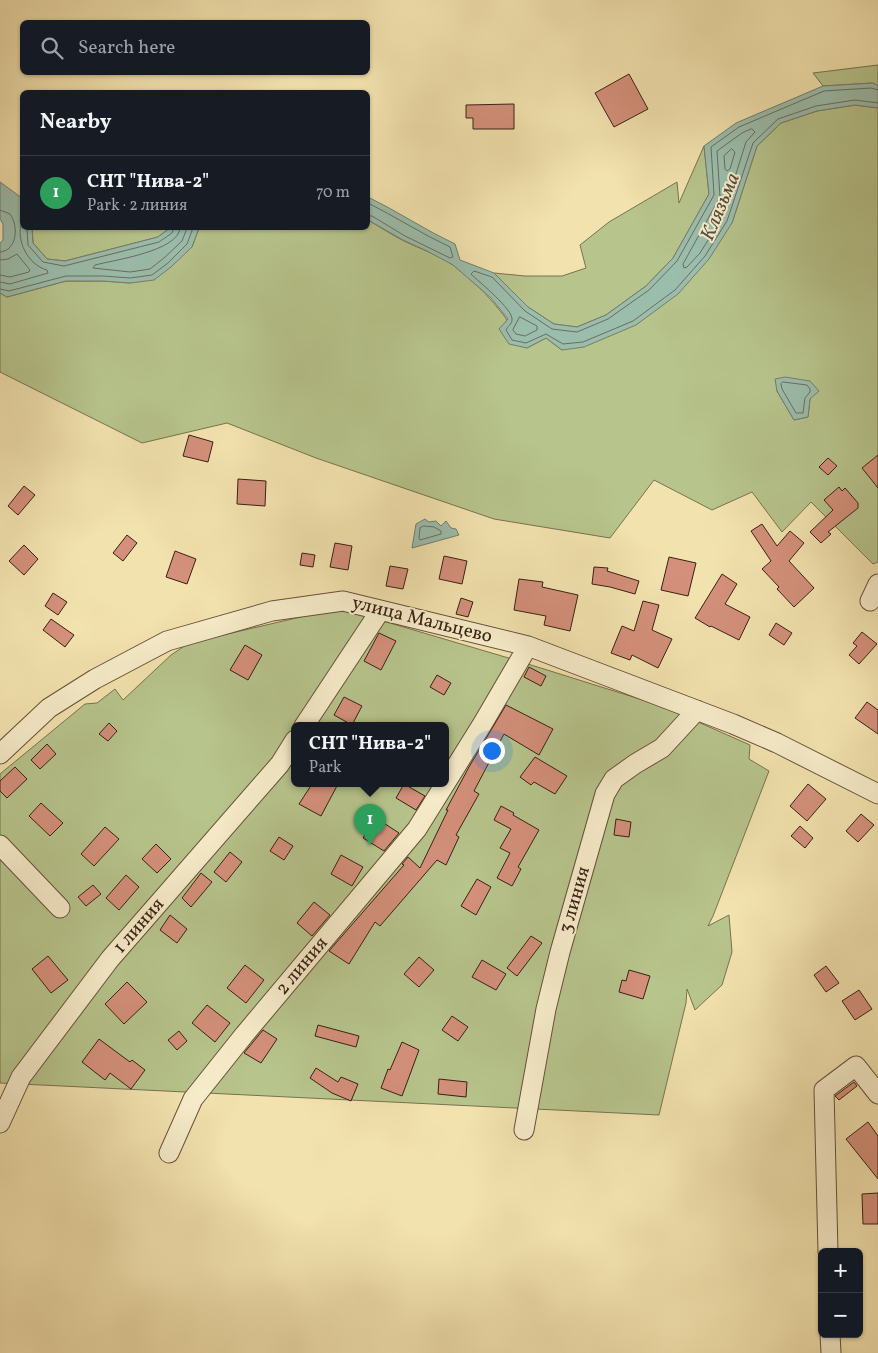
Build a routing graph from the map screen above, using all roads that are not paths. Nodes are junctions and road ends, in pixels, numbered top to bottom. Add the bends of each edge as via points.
1 (380, 611) junction
2 (528, 646) junction
3 (697, 710) junction
4 (307, 722) edge
5 (291, 746) edge
6 (0, 754) edge
7 (449, 778) edge
8 (443, 787) edge
9 (878, 794) edge
10 (0, 845) edge
11 (60, 908) dead end
12 (878, 1094) edge
13 (0, 1123) edge
14 (524, 1130) dead end
15 (169, 1153) dead end
16 (828, 1248) edge
17 (830, 1338) edge
18 (831, 1353) edge

1 - 2 street, улица Мальцево
1 - 4 street
1 - 6 street, улица Мальцево via 343,601 272,611 167,641 95,679 49,708
2 - 3 street, улица Мальцево
2 - 7 street, 2 линия
3 - 9 street, улица Мальцево via 777,743
3 - 14 street, 3 линия via 662,748 614,779 605,794 546,1008
5 - 13 street, 1 линия via 280,764 110,960 21,1077
8 - 15 street, 2 линия via 417,829 193,1100
10 - 11 street
12 - 16 street via 856,1066 824,1090
17 - 18 street

